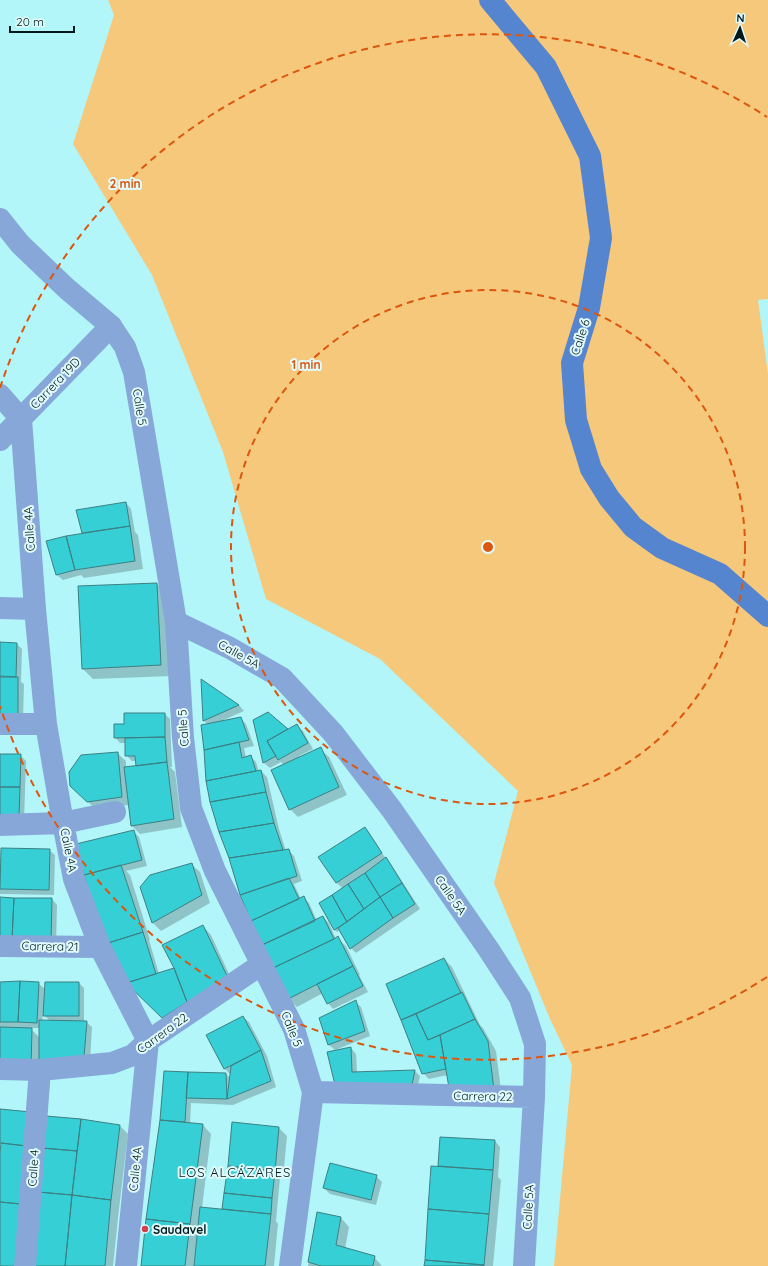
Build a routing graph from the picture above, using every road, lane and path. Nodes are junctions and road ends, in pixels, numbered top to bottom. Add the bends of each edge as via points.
1 (490, 0) edge
2 (0, 219) edge
3 (110, 326) junction
4 (0, 395) edge
5 (21, 419) junction
6 (0, 440) edge
7 (0, 608) edge
8 (35, 609) junction
9 (768, 616) edge
10 (176, 622) junction
11 (0, 724) edge
12 (46, 724) junction
13 (115, 812) dead end
14 (63, 823) junction
15 (0, 825) edge
16 (0, 946) edge
17 (100, 947) junction
18 (262, 964) junction
19 (148, 1041) junction
20 (0, 1069) edge
21 (40, 1070) junction
22 (313, 1092) junction
23 (534, 1097) junction
24 (25, 1266) edge
25 (126, 1266) edge
26 (290, 1266) edge
27 (524, 1266) edge

1 - 9 main road, Calle 6 via 546,67 590,156 601,238 589,308 572,363 576,420 591,469 609,498 633,527 662,548 720,574
2 - 3 street, Calle 5 via 20,244
3 - 5 street, Carrera 19D
3 - 10 street, Calle 5 via 126,347 134,372
4 - 5 street
5 - 6 street, Carrera 19D
5 - 8 street, Calle 4A
7 - 8 street
8 - 12 street, Calle 4A
10 - 18 street, Calle 5 via 183,738 191,808 215,871
10 - 23 street, Calle 5A via 230,648 282,678 332,733 392,810 520,998 535,1044
11 - 12 street
12 - 14 street, Calle 4A
13 - 14 street
14 - 15 street
14 - 17 street, Calle 4A via 74,879
16 - 17 street, Carrera 21
17 - 19 street, Calle 4A
18 - 19 street, Carrera 22
18 - 22 street, Calle 5 via 294,1029
19 - 21 street, Carrera 22 via 132,1055 112,1062
19 - 25 street, Calle 4A
20 - 21 street, Carrera 22
21 - 24 street, Calle 4
22 - 23 street, Carrera 22
22 - 26 street, Calle 5
23 - 27 street, Calle 5A

